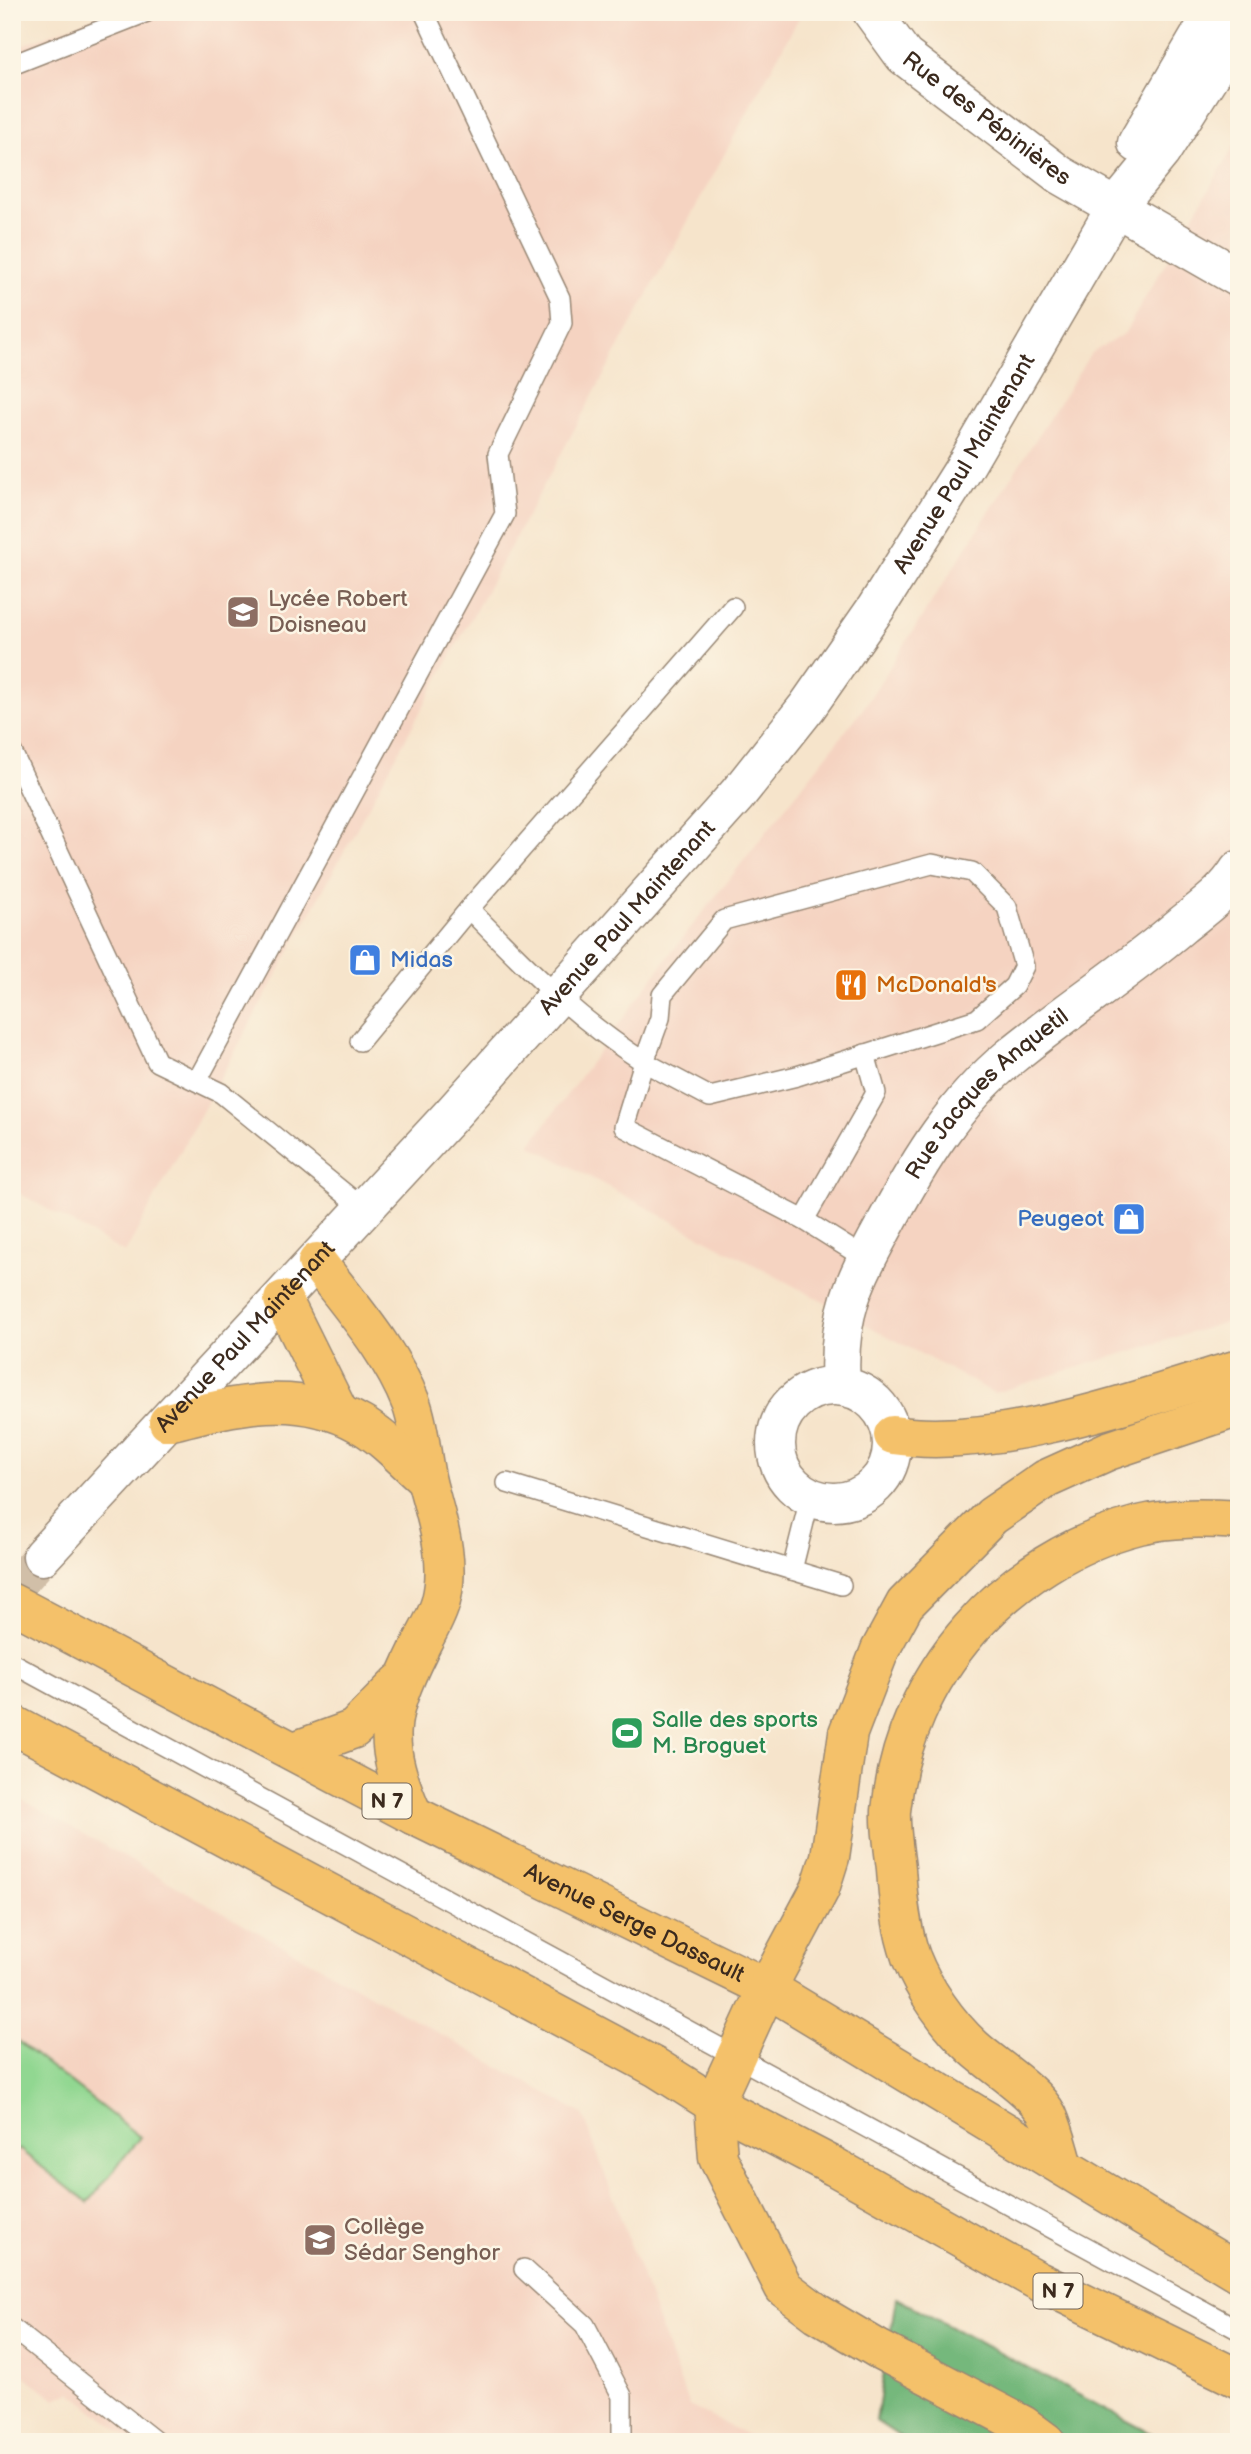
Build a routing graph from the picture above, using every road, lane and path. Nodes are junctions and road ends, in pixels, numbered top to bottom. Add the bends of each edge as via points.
1 (147, 12) edge
2 (425, 12) edge
3 (872, 12) edge
4 (1214, 12) edge
5 (1239, 29) edge
6 (12, 65) edge
7 (1116, 207) junction
8 (1239, 278) edge
9 (733, 607) dead end
10 (12, 752) edge
11 (1239, 870) edge
12 (469, 909) junction
13 (557, 997) junction
14 (360, 1041) dead end
15 (865, 1054) junction
16 (645, 1062) junction
17 (197, 1081) junction
18 (365, 1210) junction
19 (804, 1220) junction
20 (866, 1259) junction
21 (317, 1262) junction
22 (283, 1300) junction
23 (1239, 1369) edge
24 (841, 1386) junction
25 (1239, 1407) edge
26 (339, 1413) junction
27 (168, 1422) junction
28 (893, 1435) junction
29 (426, 1479) junction
30 (507, 1483) dead end
31 (810, 1498) junction
32 (1239, 1520) edge
33 (42, 1556) tunnel mouth
34 (792, 1570) junction
35 (841, 1585) dead end
36 (12, 1603) edge
37 (12, 1663) edge
38 (405, 1676) junction
39 (12, 1724) edge
40 (294, 1751) junction
41 (413, 1815) junction
42 (767, 1988) junction
43 (736, 2057) junction
44 (714, 2104) junction
45 (1064, 2166) junction
46 (524, 2269) dead end
47 (1239, 2273) edge
48 (12, 2328) edge
49 (1239, 2330) edge
50 (1239, 2379) edge
51 (156, 2442) edge
52 (622, 2442) edge
53 (1046, 2442) edge

1 - 6 lane
2 - 17 lane via 560,298 562,323 498,454 505,514
3 - 7 street, Rue des Pépinières via 904,56 938,84 1060,175
4 - 7 street, Avenue Paul Maintenant via 1138,139
5 - 7 street, Avenue Paul Maintenant via 1161,152
7 - 8 street
7 - 13 street, Avenue Paul Maintenant via 961,473 807,707 737,795
9 - 12 lane
10 - 17 lane via 157,1062
11 - 20 street, Rue Jacques Anquetil via 1230,885 1161,943 1008,1058 954,1112 919,1161
12 - 13 lane
12 - 14 lane
13 - 16 lane via 597,1032
13 - 18 street, Avenue Paul Maintenant
15 - 16 lane via 710,1097
15 - 16 lane via 977,1019 1014,986 1024,966 1007,907 972,872 932,864 724,920 662,995 660,1018
15 - 19 lane via 876,1093
16 - 19 lane via 624,1127
17 - 18 lane via 220,1093
18 - 21 street, Avenue Paul Maintenant
19 - 20 lane
20 - 24 street, Rue Jacques Anquetil via 845,1308 838,1348
21 - 22 street, Avenue Paul Maintenant
21 - 29 main road via 392,1364 411,1404
22 - 26 main road
22 - 27 street, Avenue Paul Maintenant
23 - 28 main road via 1042,1424 984,1434
24 - 28 street via 875,1401
24 - 31 street via 820,1387 801,1396 786,1410 777,1429 775,1450 781,1470
25 - 42 main road via 1108,1451 1046,1479 992,1516 905,1604 880,1650 848,1734 830,1857 820,1889
26 - 27 main road via 303,1402 272,1400
26 - 29 main road via 362,1424
27 - 33 street, Avenue Paul Maintenant
28 - 31 street via 892,1461 879,1483 859,1498 835,1504
29 - 38 main road via 442,1540 444,1585 441,1604
30 - 34 lane
31 - 34 lane
32 - 45 main road via 1200,1517 1139,1525 1076,1547 1024,1577 947,1655 901,1754 891,1813 900,1914 911,1957 927,1990 957,2030 1047,2114
34 - 35 lane
36 - 40 main road, Avenue Serge Dassault / N 7
37 - 43 lane
38 - 40 main road via 354,1729
38 - 41 main road via 391,1714 390,1748
39 - 44 main road, N 7 via 645,2061
40 - 41 main road, Avenue Serge Dassault / N 7
41 - 42 main road, Avenue Serge Dassault / N 7
42 - 43 main road
42 - 45 main road, Avenue Serge Dassault / N 7
43 - 44 main road
43 - 49 lane
44 - 50 main road, N 7 via 1038,2281
44 - 53 main road via 718,2158 784,2288 827,2319 1023,2425
45 - 47 main road, Avenue Serge Dassault / N 7
46 - 52 lane via 585,2325 622,2396
48 - 51 lane

